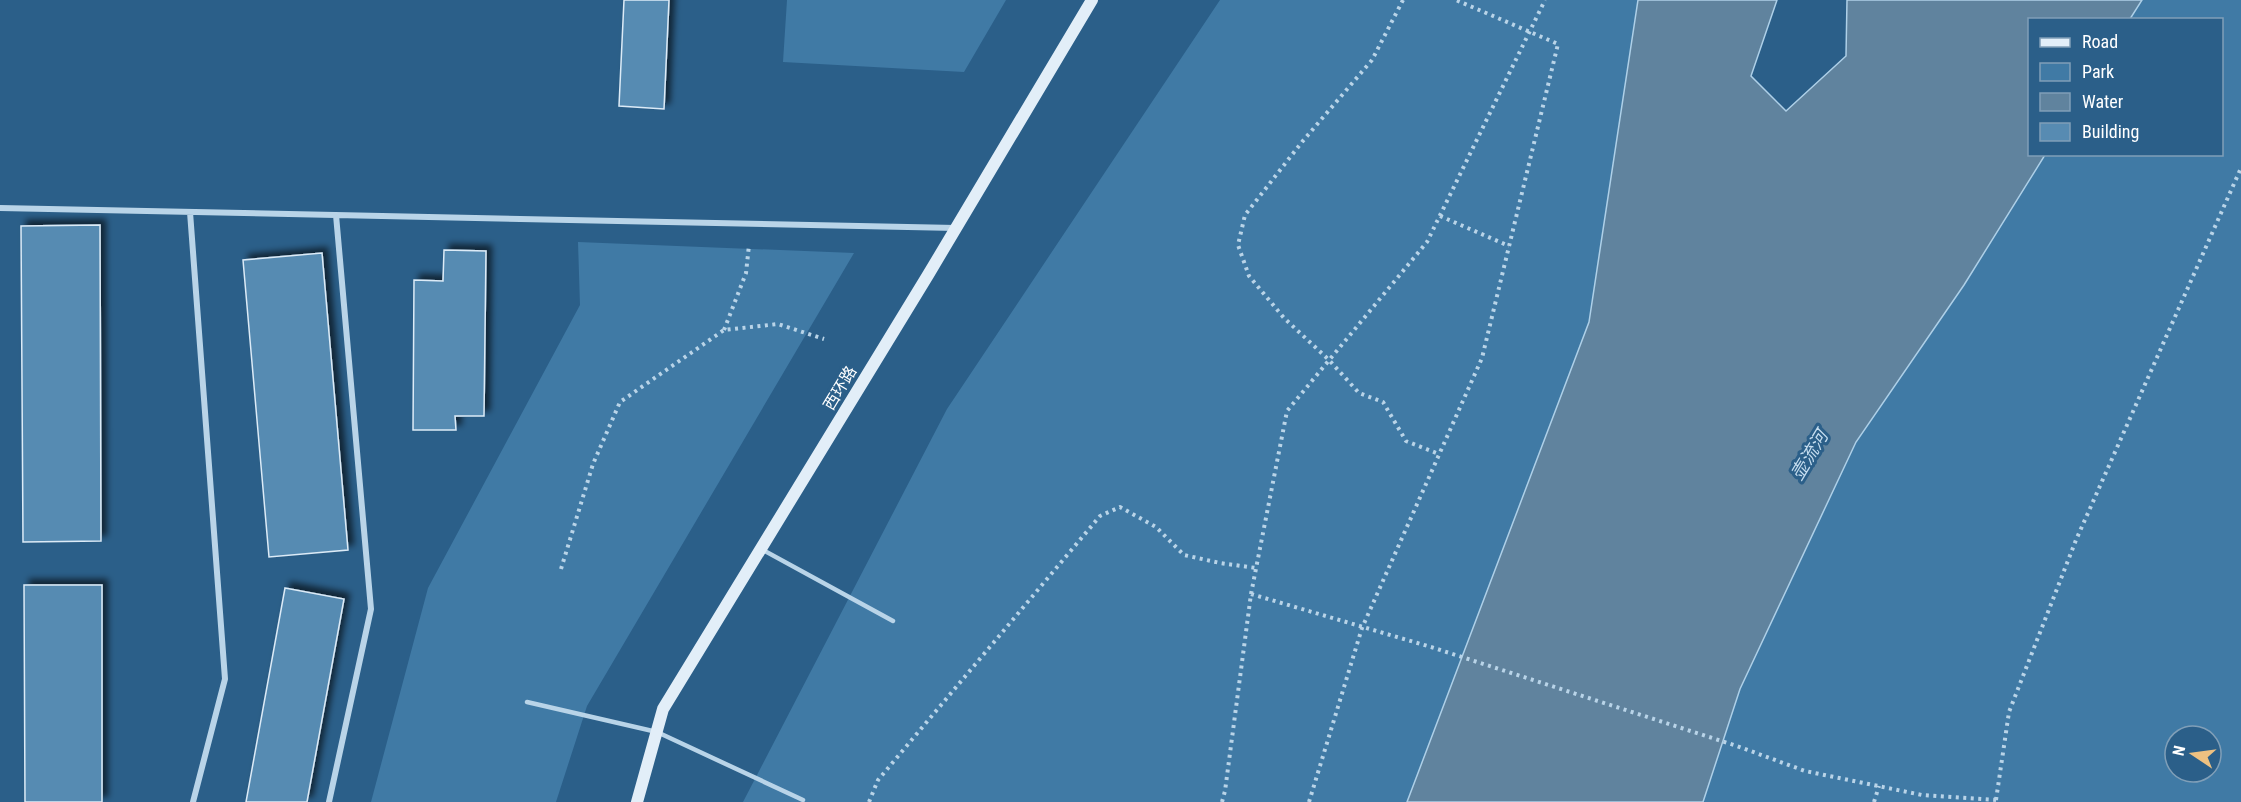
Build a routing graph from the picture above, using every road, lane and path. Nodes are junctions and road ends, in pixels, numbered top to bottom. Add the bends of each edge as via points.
1 (1092, 0) edge
2 (1403, 0) edge
3 (1456, 0) edge
4 (1545, 0) edge
5 (1530, 31) junction
6 (2241, 168) edge
7 (0, 208) edge
8 (190, 212) junction
9 (336, 215) junction
10 (1440, 216) junction
11 (752, 224) junction
12 (956, 228) junction
13 (1509, 246) junction
14 (724, 330) junction
15 (824, 339) dead end
16 (1329, 360) junction
17 (1439, 454) junction
18 (761, 549) junction
19 (1256, 568) junction
20 (561, 569) dead end
21 (1251, 594) junction
22 (893, 621) dead end
23 (1362, 628) junction
24 (527, 702) dead end
25 (657, 732) junction
26 (1879, 786) junction
27 (803, 800) dead end
28 (1997, 801) edge
29 (193, 802) edge
30 (329, 802) edge
31 (637, 802) edge
32 (869, 802) edge
33 (1222, 802) edge
34 (1309, 802) edge
35 (1874, 802) edge

1 - 12 main road, 西环路
2 - 16 path via 1372,60 1245,214 1238,245 1249,276 1284,318
3 - 5 path
4 - 5 path
5 - 10 path
5 - 13 path via 1558,44
6 - 28 path via 2076,540 2009,712
7 - 8 street
8 - 9 street
8 - 29 street via 225,679
9 - 11 street
9 - 30 street via 371,609
10 - 13 path
10 - 16 path via 1427,242
11 - 12 street
11 - 14 path via 746,273
12 - 18 main road, 西环路
13 - 17 path via 1482,358
14 - 15 path via 778,324
14 - 20 path via 620,402 593,464
16 - 17 path via 1359,393 1383,402 1406,441
16 - 19 path via 1287,411
17 - 23 path
18 - 22 lane
18 - 25 main road, 西环路 via 663,710
19 - 21 path
19 - 32 path via 1184,555 1156,528 1120,507 1100,516 878,780
21 - 23 path
21 - 33 path
23 - 26 path via 1431,647 1805,771
23 - 34 path
24 - 25 lane
25 - 27 lane
25 - 31 main road, 西环路
26 - 28 path via 1922,795
26 - 35 path

